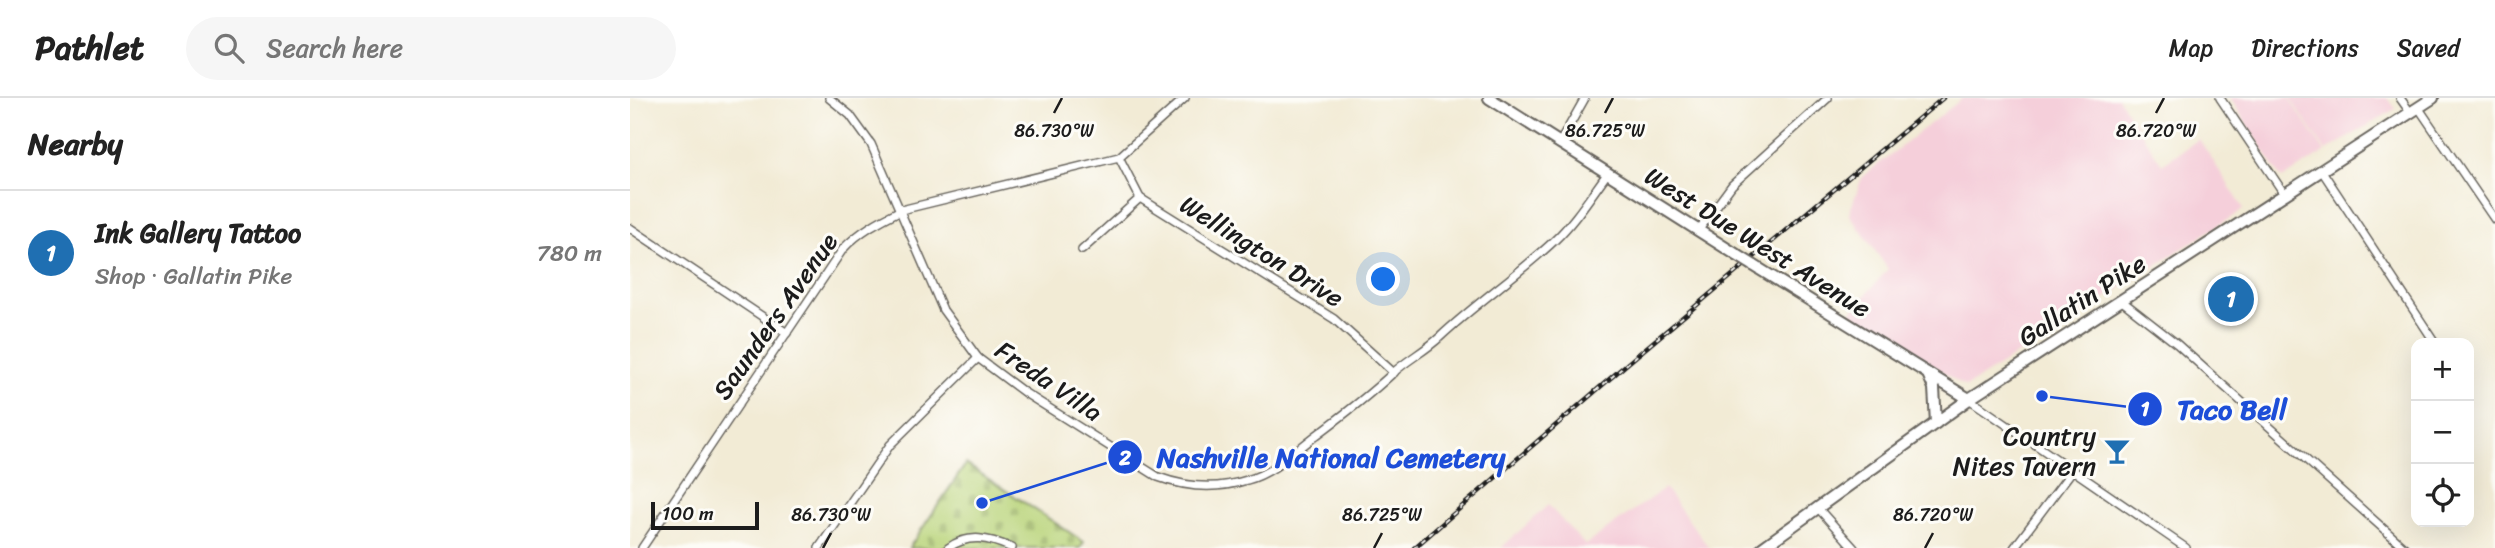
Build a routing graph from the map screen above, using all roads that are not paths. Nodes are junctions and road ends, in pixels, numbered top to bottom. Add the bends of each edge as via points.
1 (829, 98) edge
2 (1185, 98) edge
3 (1489, 98) edge
4 (1586, 98) edge
5 (1828, 98) edge
6 (2220, 98) edge
7 (2400, 98) edge
8 (2433, 98) edge
9 (2414, 110) junction
10 (1559, 144) junction
11 (1119, 157) junction
12 (2322, 171) junction
13 (1607, 174) junction
14 (2285, 195) junction
15 (1140, 198) junction
16 (901, 210) junction
17 (2495, 220) edge
18 (630, 228) edge
19 (1698, 231) junction
20 (1082, 250) dead end
21 (2122, 301) junction
22 (788, 333) junction
23 (2432, 338) edge
24 (978, 358) junction
25 (1394, 373) junction
26 (1928, 374) junction
27 (1969, 399) junction
28 (1936, 423) junction
29 (2072, 471) junction
30 (1817, 507) junction
31 (642, 548) edge
32 (819, 548) edge
33 (948, 548) edge
34 (1012, 548) edge
35 (1762, 548) edge
36 (1854, 548) edge
37 (2014, 548) edge
38 (2186, 548) edge
39 (2405, 548) edge

1 - 16 street, Freda Villa via 863,130
2 - 11 street, Saunders Avenue
3 - 10 main road, West Due West Avenue
4 - 10 street
5 - 19 street via 1732,185
6 - 14 street
7 - 9 street
8 - 9 main road, Gallatin Pike
9 - 12 main road, Gallatin Pike
9 - 17 street
10 - 13 main road, West Due West Avenue
11 - 15 street, Wellington Drive
11 - 16 street, Saunders Avenue
12 - 14 main road, Gallatin Pike
12 - 23 street
13 - 19 main road, West Due West Avenue
13 - 25 street, Freda Villa via 1554,241
14 - 21 main road, Gallatin Pike
15 - 20 street
15 - 25 street, Wellington Drive via 1334,319
16 - 22 street, Saunders Avenue via 873,223 843,249
16 - 24 street, Freda Villa via 943,310
18 - 22 street
19 - 26 main road, West Due West Avenue, bridge
21 - 27 main road, Gallatin Pike
21 - 39 street via 2177,344
22 - 31 street, Saunders Avenue
24 - 25 street, Freda Villa via 1147,471 1197,487 1248,480 1268,472
24 - 32 street via 890,445
26 - 27 main road, West Due West Avenue
26 - 28 main road via 1934,388
27 - 28 main road, Gallatin Pike
27 - 29 street
28 - 30 main road, Gallatin Pike
29 - 37 street
29 - 38 street
30 - 35 main road, Gallatin Pike
30 - 36 street
33 - 34 street via 977,537

